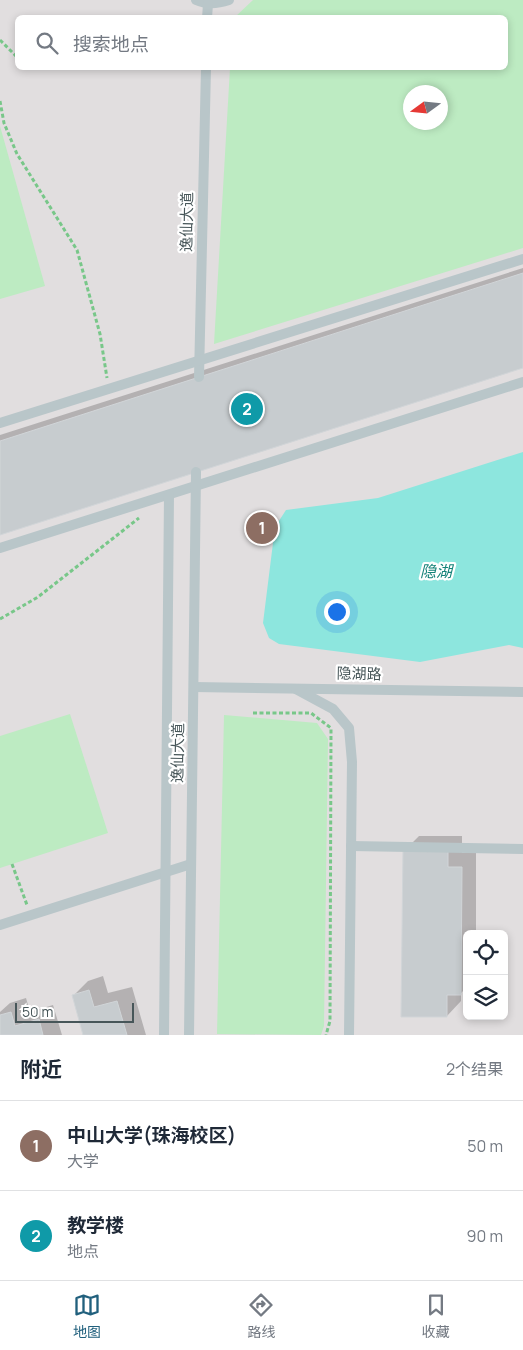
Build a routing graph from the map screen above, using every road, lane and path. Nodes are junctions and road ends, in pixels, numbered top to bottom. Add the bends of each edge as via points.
1 (196, 0) edge
2 (229, 0) edge
3 (208, 4) junction
4 (207, 15) edge
5 (0, 40) edge
6 (15, 55) edge
7 (206, 70) edge
8 (0, 101) edge
9 (523, 259) edge
10 (199, 362) junction
11 (199, 377) dead end
12 (523, 382) edge
13 (108, 388) junction
14 (0, 423) edge
15 (196, 472) dead end
16 (196, 486) junction
17 (169, 495) junction
18 (146, 513) dead end
19 (0, 548) edge
20 (0, 619) edge
21 (194, 687) junction
22 (296, 688) junction
23 (523, 692) edge
24 (253, 713) dead end
25 (351, 846) junction
26 (523, 849) edge
27 (12, 864) dead end
28 (191, 864) junction
29 (166, 872) junction
30 (31, 915) junction
31 (0, 925) edge
32 (164, 1035) edge
33 (189, 1035) edge
34 (326, 1035) edge
35 (349, 1035) edge

1 - 3 lane
2 - 3 lane
3 - 4 lane
5 - 6 path
7 - 10 lane, 逸仙大道
8 - 13 path via 4,123 17,154 77,250 100,334
9 - 10 lane
10 - 11 lane, 逸仙大道
10 - 13 lane
12 - 16 lane
13 - 14 lane
15 - 16 lane, 逸仙大道
16 - 17 lane
16 - 21 lane, 逸仙大道
17 - 19 lane
17 - 29 lane
18 - 20 path via 38,597
21 - 22 lane, 隐湖路
21 - 28 lane, 逸仙大道
22 - 23 lane, 隐湖路
22 - 25 lane via 333,709 349,728
24 - 34 path via 311,713 331,728 330,1021
25 - 26 lane
25 - 35 lane
27 - 30 path
28 - 29 lane
28 - 33 lane, 逸仙大道
29 - 30 lane
29 - 32 lane
30 - 31 lane

